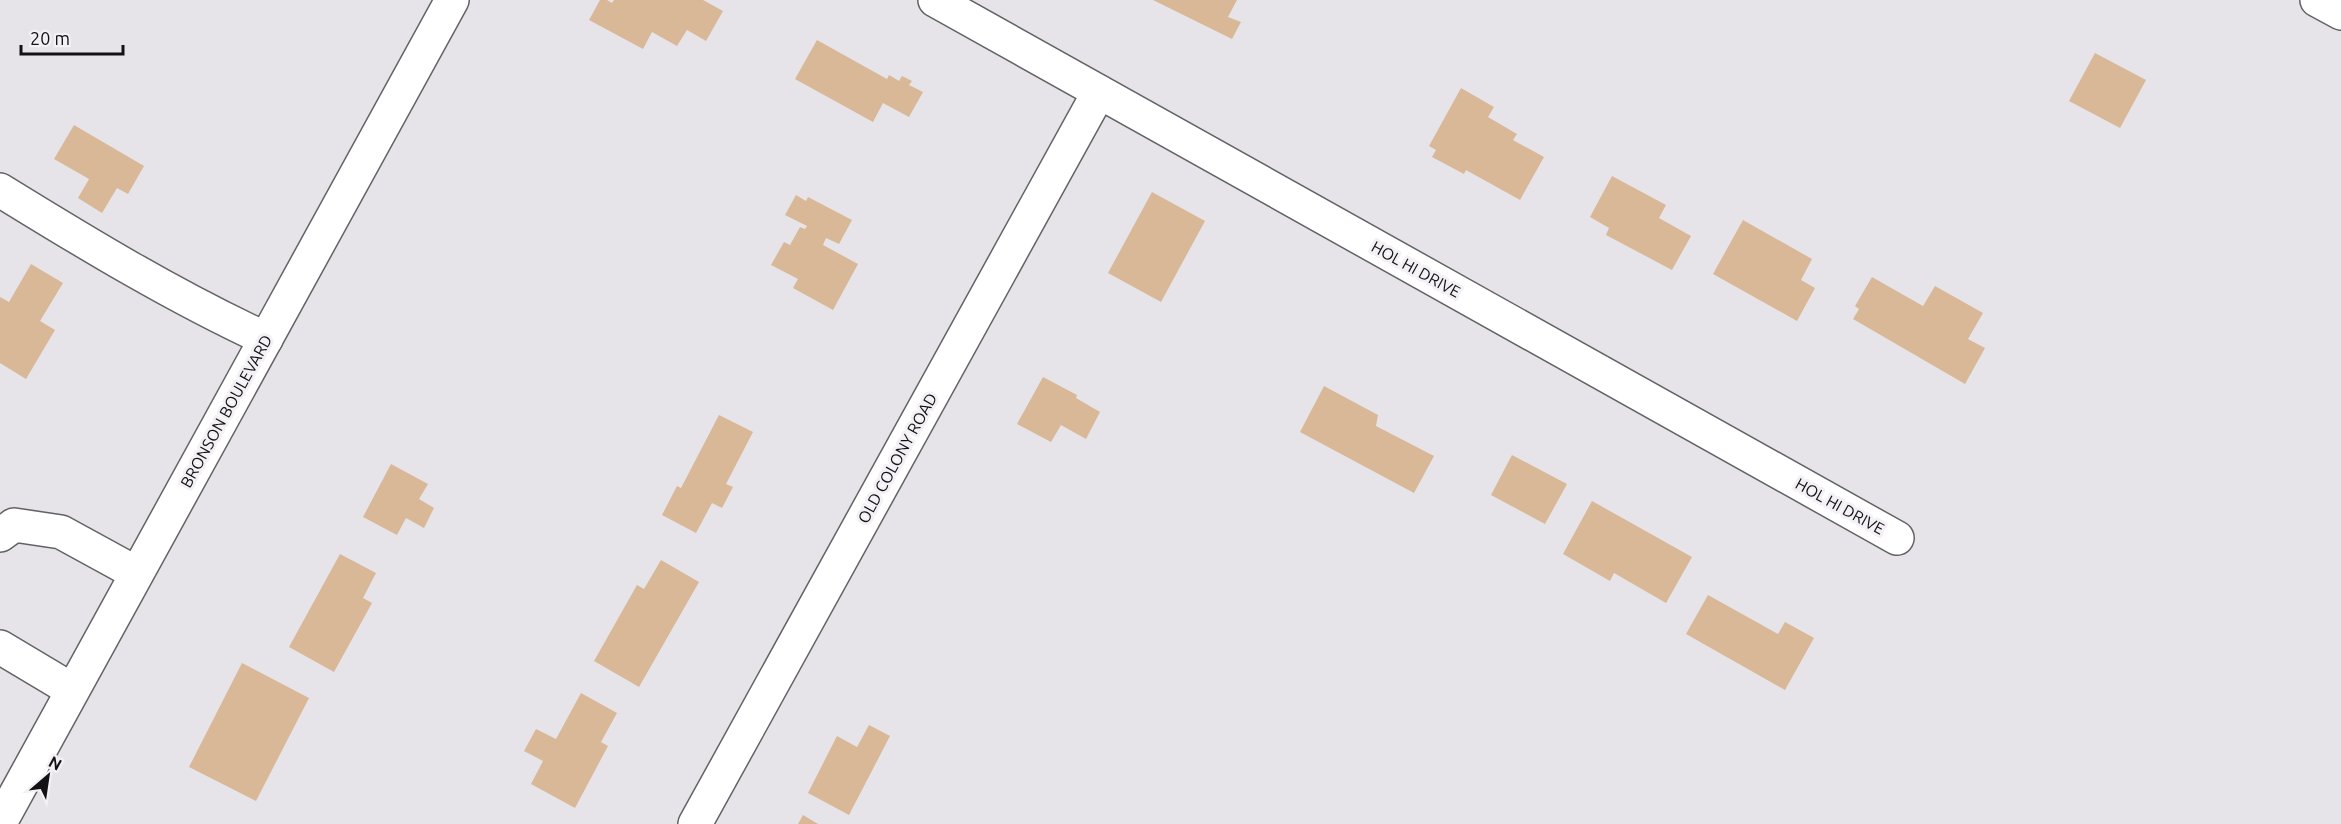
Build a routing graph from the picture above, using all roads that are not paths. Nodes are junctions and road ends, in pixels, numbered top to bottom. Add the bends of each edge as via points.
1 (452, 0) edge
2 (935, 0) edge
3 (2317, 0) edge
4 (2341, 13) edge
5 (1099, 92) junction
6 (0, 190) edge
7 (266, 339) junction
8 (0, 535) edge
9 (1897, 538) dead end
10 (136, 573) junction
11 (0, 648) edge
12 (72, 690) junction
13 (0, 823) edge
14 (695, 824) edge

1 - 7 street, BRONSON BOULEVARD
2 - 5 street, HOL HI DRIVE
3 - 4 street
5 - 9 street, HOL HI DRIVE
5 - 14 street, OLD COLONY ROAD
6 - 7 street via 96,249
7 - 10 street, BRONSON BOULEVARD
8 - 10 street via 14,525 61,532
10 - 12 street, BRONSON BOULEVARD
11 - 12 street
12 - 13 street, BRONSON BOULEVARD

